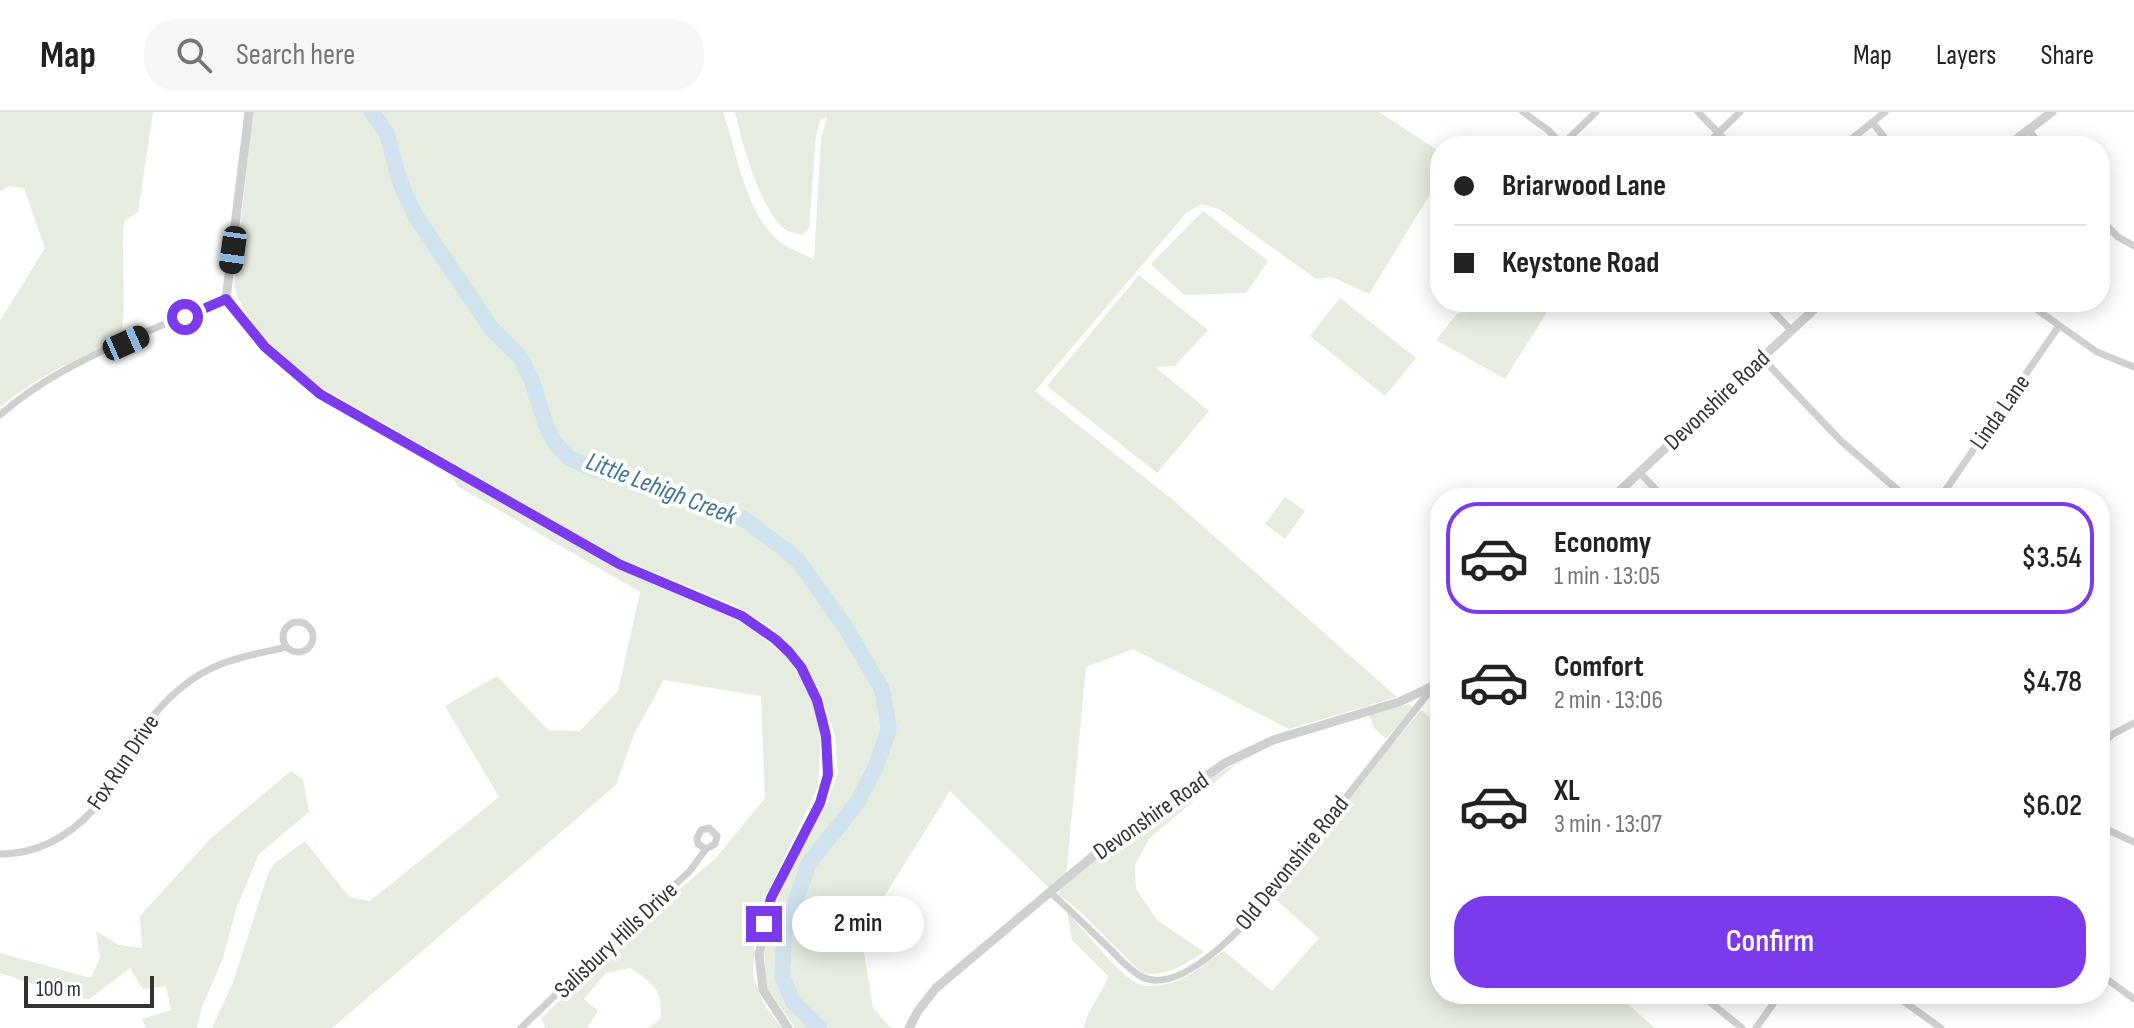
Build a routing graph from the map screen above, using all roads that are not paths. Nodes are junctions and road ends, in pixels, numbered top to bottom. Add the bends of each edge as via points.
1 (249, 112) edge
2 (1523, 112) edge
3 (1596, 112) edge
4 (1698, 112) edge
5 (1740, 112) edge
6 (1885, 112) edge
7 (2052, 112) edge
8 (1872, 122) junction
9 (2029, 130) junction
10 (1718, 133) junction
11 (1553, 136) edge
12 (1572, 136) edge
13 (1715, 136) edge
14 (1721, 136) edge
15 (1855, 136) edge
16 (1883, 136) edge
17 (2021, 136) edge
18 (2034, 136) edge
19 (2110, 229) edge
20 (2134, 246) edge
21 (226, 299) junction
22 (1774, 312) edge
23 (1812, 312) edge
24 (2040, 312) edge
25 (2059, 326) junction
26 (1792, 331) junction
27 (1762, 358) junction
28 (2134, 367) edge
29 (0, 415) edge
30 (1639, 472) junction
31 (1622, 488) edge
32 (1654, 488) edge
33 (1895, 488) edge
34 (1947, 488) edge
35 (287, 647) junction
36 (1430, 686) edge
37 (1430, 691) edge
38 (2134, 723) edge
39 (2110, 736) edge
40 (2110, 831) edge
41 (2134, 842) edge
42 (706, 849) dead end
43 (0, 854) edge
44 (1050, 892) junction
45 (2110, 981) edge
46 (2134, 999) edge
47 (1712, 1004) edge
48 (1773, 1004) edge
49 (1907, 1004) edge
50 (521, 1028) edge
51 (788, 1028) edge
52 (909, 1028) edge
53 (1742, 1028) edge
54 (1756, 1028) edge
55 (1941, 1028) edge

1 - 21 street
2 - 11 street
3 - 12 street
4 - 10 street
5 - 10 street
6 - 8 street
7 - 9 street
8 - 15 street
8 - 16 street
9 - 17 street
9 - 18 street
10 - 13 street
10 - 14 street
19 - 20 street
21 - 29 street via 68,368
21 - 51 street via 265,347 320,394 619,564 742,616 775,639 801,667 823,718 828,775 820,803 771,898 759,954 763,990
22 - 26 street
23 - 26 street, Devonshire Road
24 - 25 street
25 - 28 street via 2107,358
25 - 34 street, Linda Lane
26 - 27 street, Devonshire Road
27 - 30 street, Devonshire Road
27 - 33 street via 1841,441
30 - 31 street, Devonshire Road
30 - 32 street
35 - 35 street, Fox Run Drive via 305,650 312,643 311,629 303,623 289,625
35 - 43 street, Fox Run Drive via 237,659 191,680 153,715 93,810 69,833 40,848
36 - 44 street, Devonshire Road via 1399,702 1240,755 1104,847
37 - 44 street, Old Devonshire Road via 1255,913 1221,946 1176,977 1150,980 1133,971
38 - 39 street
40 - 41 street
42 - 50 street, Salisbury Hills Drive via 689,872
44 - 52 street, Devonshire Road via 936,988
45 - 46 street
47 - 53 street
48 - 54 street
49 - 55 street

